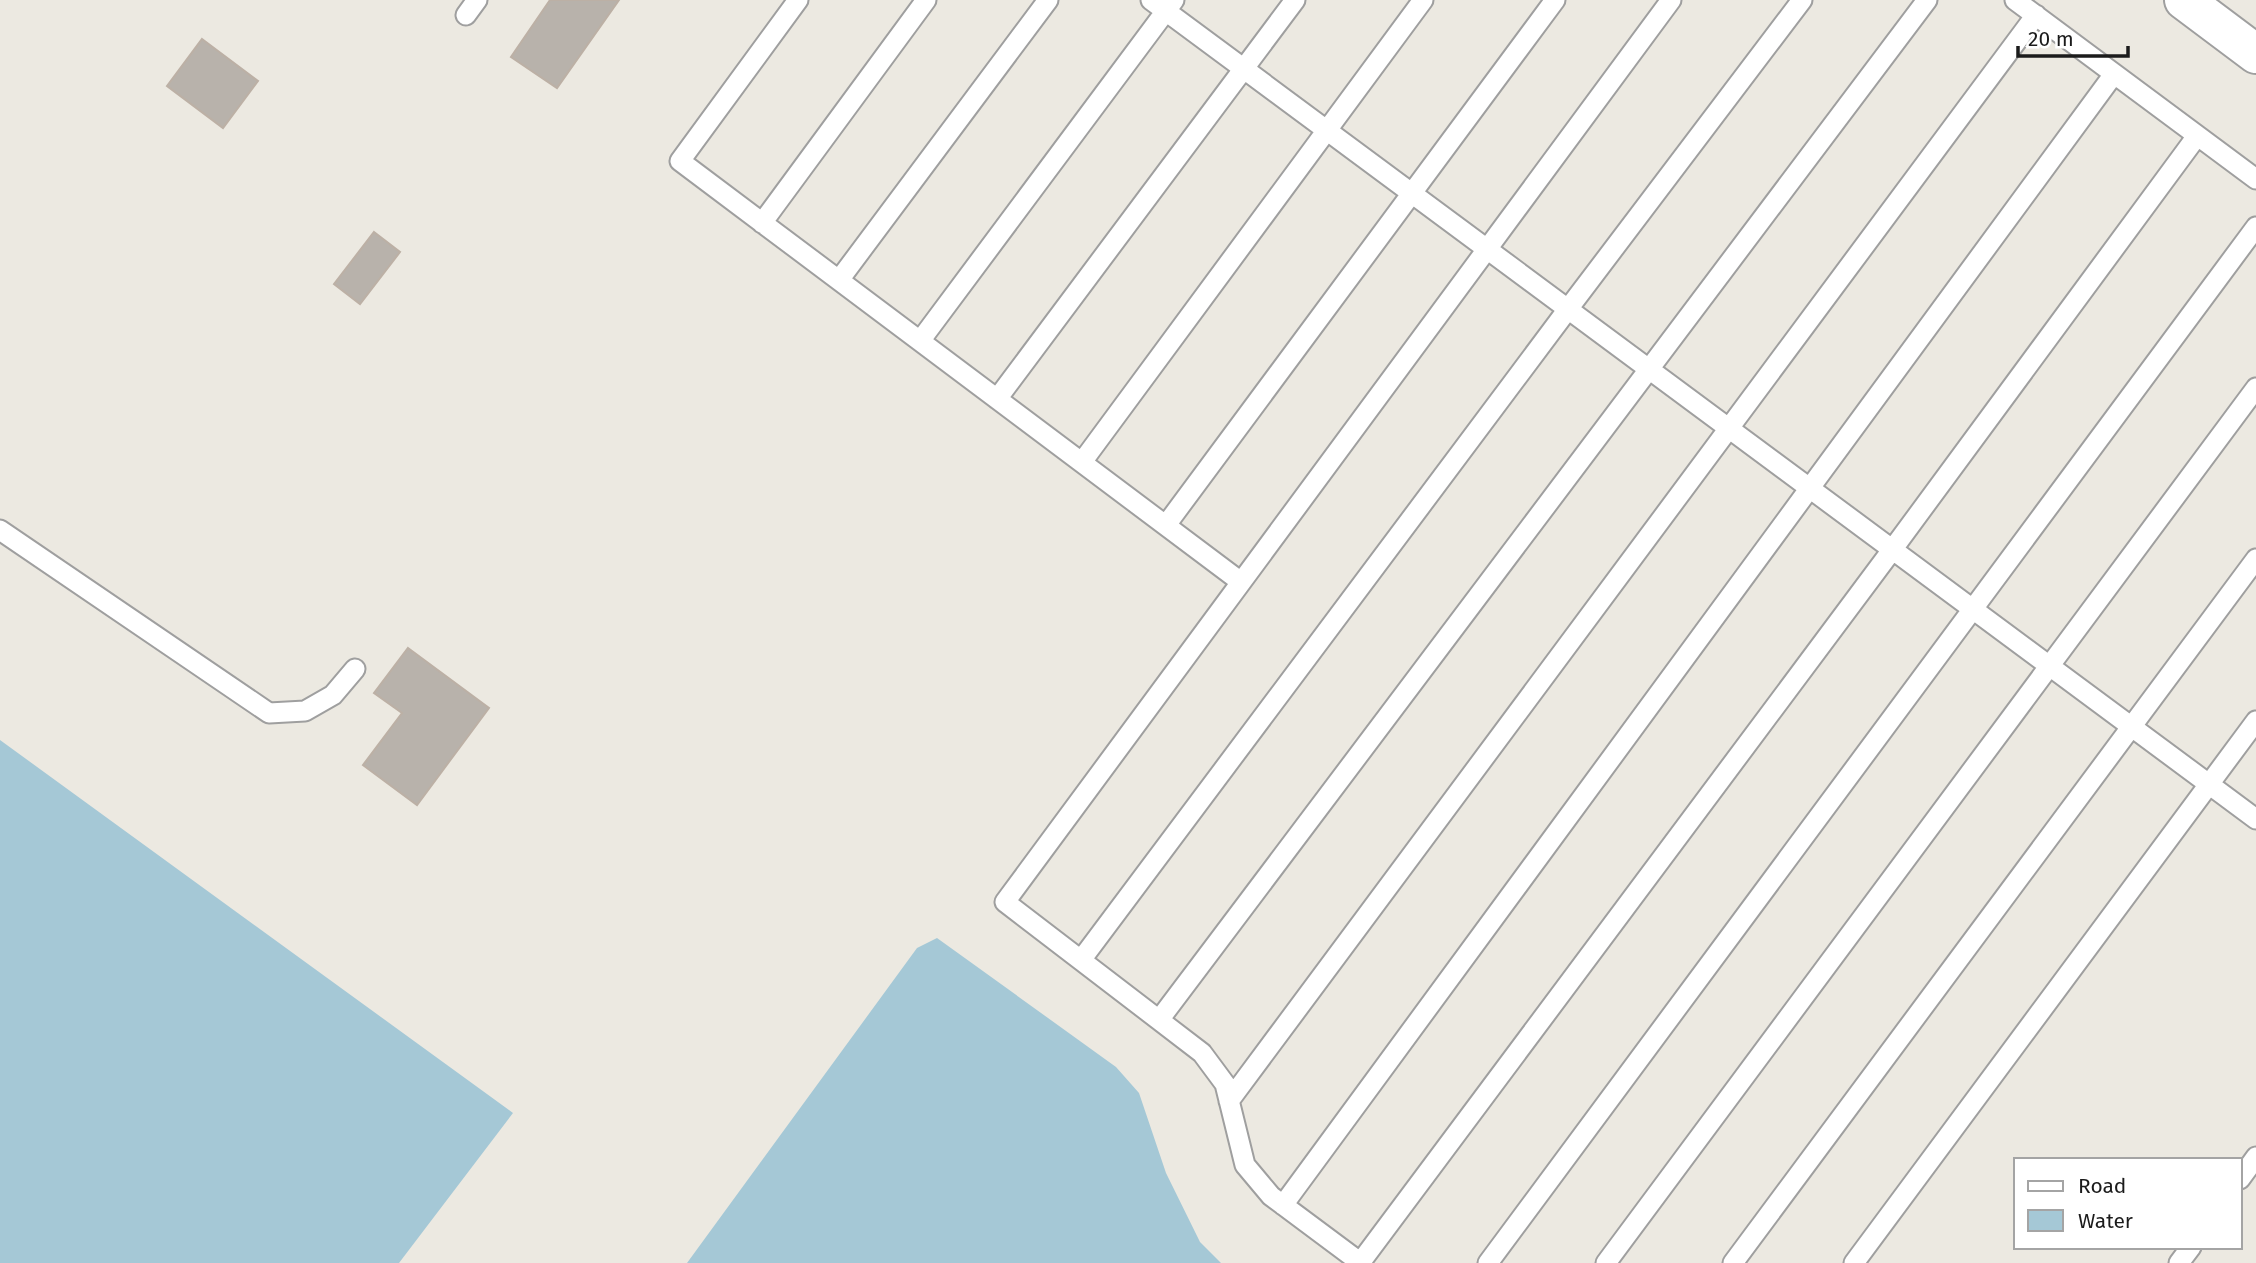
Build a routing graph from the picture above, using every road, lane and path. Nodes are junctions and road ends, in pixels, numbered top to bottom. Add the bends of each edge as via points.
1 (798, 0) edge
2 (926, 0) edge
3 (1048, 0) edge
4 (1295, 0) edge
5 (1423, 0) edge
6 (1555, 0) edge
7 (1671, 0) edge
8 (1802, 0) edge
9 (1927, 0) edge
10 (2015, 0) edge
11 (2184, 0) edge
12 (1164, 4) edge
13 (2036, 15) junction
14 (2256, 54) edge
15 (1244, 68) junction
16 (2114, 74) junction
17 (1327, 131) junction
18 (2197, 136) junction
19 (2256, 179) edge
20 (1412, 193) junction
21 (762, 223) junction
22 (2256, 227) edge
23 (1487, 249) junction
24 (839, 279) junction
25 (1568, 309) junction
26 (920, 341) junction
27 (1649, 369) junction
28 (2256, 388) edge
29 (997, 398) junction
30 (1730, 429) junction
31 (1082, 462) junction
32 (1811, 489) junction
33 (1166, 525) junction
34 (0, 530) edge
35 (1892, 550) junction
36 (2256, 559) edge
37 (1241, 582) junction
38 (1974, 610) junction
39 (2050, 666) junction
40 (355, 669) dead end
41 (2256, 721) edge
42 (2132, 727) junction
43 (2209, 784) junction
44 (2256, 819) edge
45 (1081, 960) junction
46 (1159, 1020) junction
47 (1229, 1101) junction
48 (2256, 1157) edge
49 (2242, 1176) edge
50 (1283, 1205) junction
51 (1361, 1263) edge
52 (1488, 1263) edge
53 (1606, 1263) edge
54 (1733, 1263) edge
55 (1854, 1263) edge

1 - 21 lane via 680,161
2 - 21 lane
3 - 24 lane
4 - 15 lane
5 - 17 lane
6 - 20 lane
7 - 23 lane
8 - 25 lane
9 - 27 lane
10 - 13 lane
11 - 14 street
12 - 15 lane
12 - 26 lane
13 - 16 lane
13 - 30 lane
15 - 17 lane
15 - 29 lane
16 - 18 lane
16 - 32 lane
17 - 20 lane
17 - 31 lane
18 - 19 lane
18 - 35 lane
20 - 23 lane
20 - 33 lane
21 - 24 lane
22 - 38 lane
23 - 25 lane
23 - 37 lane
24 - 26 lane
25 - 27 lane
25 - 45 lane
26 - 29 lane
27 - 30 lane
27 - 46 lane
28 - 39 lane
29 - 31 lane
30 - 32 lane
30 - 47 lane
31 - 33 lane
32 - 35 lane
32 - 50 lane
33 - 37 lane
34 - 40 lane via 269,713 306,711 333,695
35 - 38 lane
35 - 51 lane
36 - 42 lane
37 - 45 lane via 1005,902
38 - 39 lane
38 - 52 lane
39 - 42 lane
39 - 53 lane
41 - 43 lane
42 - 43 lane
42 - 54 lane
43 - 44 lane
43 - 55 lane
45 - 46 lane
46 - 47 lane via 1202,1053 1225,1084
47 - 50 lane via 1245,1165
48 - 49 lane
50 - 51 lane

